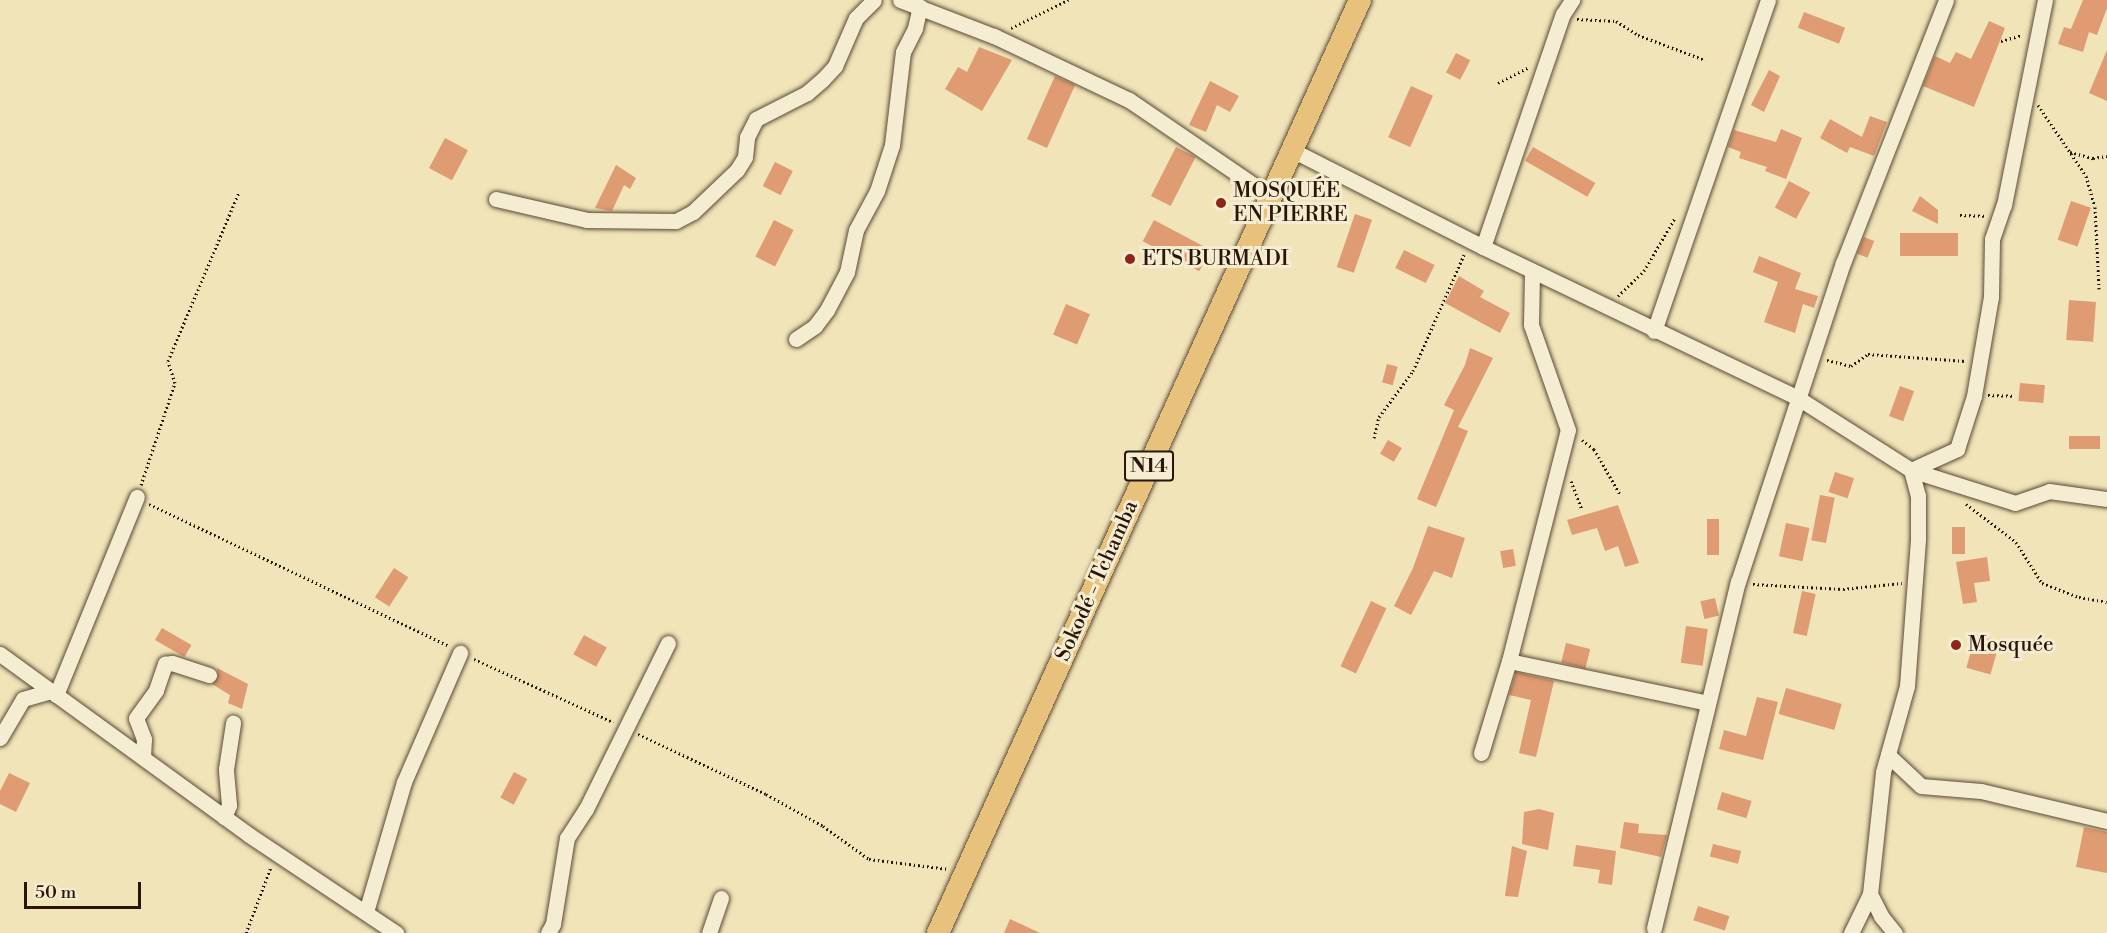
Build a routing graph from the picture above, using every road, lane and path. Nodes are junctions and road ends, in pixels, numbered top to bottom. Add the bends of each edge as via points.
1 (874, 0) edge
2 (900, 0) edge
3 (1068, 0) edge
4 (1360, 0) edge
5 (1572, 0) edge
6 (1768, 0) edge
7 (1946, 0) edge
8 (2045, 0) edge
9 (920, 7) junction
10 (1563, 14) junction
11 (994, 36) junction
12 (1705, 60) dead end
13 (2026, 86) junction
14 (1292, 150) junction
15 (2070, 152) junction
16 (2107, 156) edge
17 (239, 192) dead end
18 (1271, 197) junction
19 (496, 199) dead end
20 (1678, 212) dead end
21 (1465, 238) junction
22 (1483, 247) junction
23 (1532, 271) junction
24 (2098, 289) dead end
25 (1603, 306) junction
26 (1654, 331) junction
27 (796, 339) dead end
28 (1812, 356) junction
29 (1980, 362) junction
30 (1975, 391) junction
31 (2013, 396) dead end
32 (1798, 398) junction
33 (1568, 430) junction
34 (1374, 438) dead end
35 (1911, 470) junction
36 (1941, 480) junction
37 (2104, 495) edge
38 (1621, 496) dead end
39 (137, 498) junction
40 (1915, 581) junction
41 (1738, 582) junction
42 (2107, 602) edge
43 (668, 644) dead end
44 (460, 653) junction
45 (0, 654) edge
46 (1509, 661) junction
47 (209, 675) dead end
48 (54, 693) junction
49 (1708, 703) junction
50 (233, 723) dead end
51 (625, 728) junction
52 (0, 738) edge
53 (1481, 753) dead end
54 (1888, 755) junction
55 (143, 757) junction
56 (224, 817) junction
57 (2107, 821) edge
58 (276, 853) junction
59 (963, 876) junction
60 (1870, 894) junction
61 (721, 898) dead end
62 (366, 912) junction
63 (1654, 928) dead end
64 (246, 933) edge
65 (396, 933) edge
66 (548, 933) edge
67 (709, 933) edge
68 (938, 933) edge
69 (1851, 933) edge
70 (1895, 933) edge

1 - 19 street via 856,18 835,66 807,93 756,119 737,170 693,212 676,221 587,220
2 - 9 street
3 - 11 path
4 - 14 main road, Sokodé - Tchamba / N14
5 - 10 street
6 - 26 street
7 - 28 street via 1843,263
8 - 13 street
9 - 11 street
9 - 27 street via 903,52 892,145 877,191 860,221 847,272 815,326
10 - 12 path via 1577,19 1616,21 1638,35
10 - 22 street
11 - 18 street via 1129,100
13 - 15 path
13 - 29 street via 2004,205 1992,239 1991,297
14 - 18 main road, Sokodé - Tchamba / N14
14 - 21 street
15 - 16 path via 2093,158
15 - 24 path via 2086,176 2096,207
17 - 39 path via 168,361 175,384
18 - 59 main road, Sokodé - Tchamba / N14
20 - 25 path via 1644,271
21 - 22 street
21 - 34 path via 1461,266 1439,306 1413,371 1380,417
22 - 23 street
23 - 25 street
23 - 33 street via 1531,326
25 - 26 street
26 - 32 street
28 - 29 path via 1851,366 1868,354
28 - 32 street
29 - 30 street
30 - 31 path
30 - 35 street via 1957,448
32 - 35 street
32 - 41 street
33 - 38 path via 1594,449
33 - 46 street
35 - 36 street
35 - 40 street via 1918,496
36 - 37 street via 2015,503 2049,491
36 - 42 path via 2016,542 2042,583 2079,597
39 - 44 path via 194,528 428,633
39 - 48 street
40 - 41 path via 1843,589
40 - 54 street via 1907,686
41 - 49 street
43 - 51 street
44 - 51 path
44 - 62 street via 404,782
45 - 48 street
46 - 49 street
46 - 53 street
47 - 55 street via 165,664 156,690 136,718 144,739
48 - 52 street via 23,699
48 - 55 street
49 - 63 street
50 - 56 street via 226,769 229,805
51 - 59 path via 766,794 823,826 869,859 910,868 942,867
51 - 66 street via 586,809 567,838 554,924
54 - 57 street via 1921,786 1981,791
54 - 60 street
55 - 56 street
56 - 58 street
58 - 62 street
58 - 64 path
59 - 68 main road, Sokodé - Tchamba / N14
60 - 69 street
60 - 70 street
61 - 67 street
62 - 65 street

